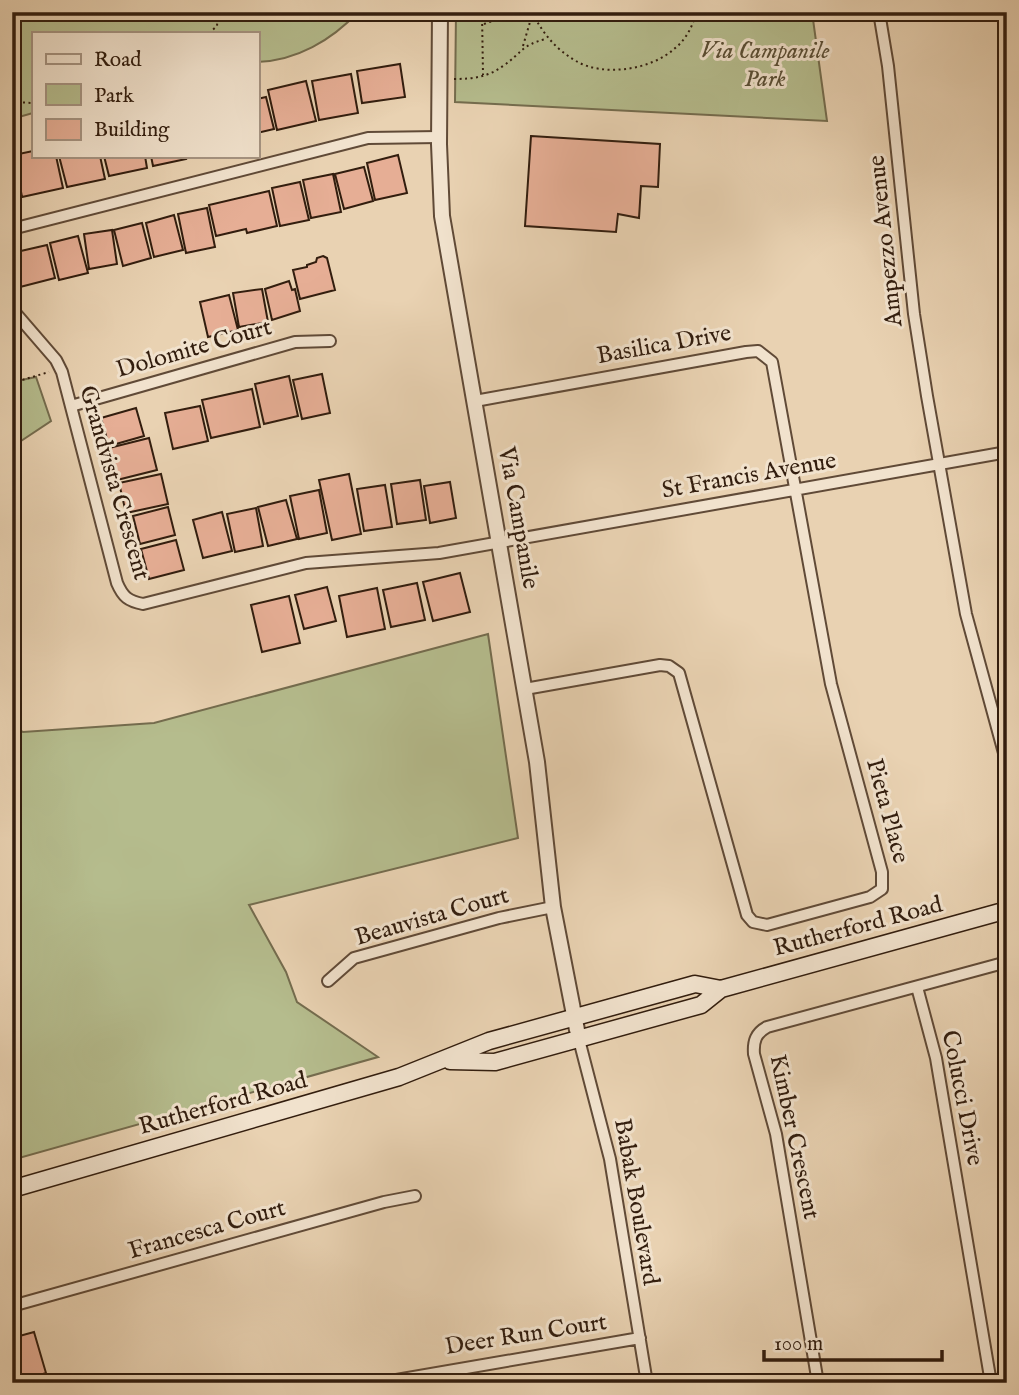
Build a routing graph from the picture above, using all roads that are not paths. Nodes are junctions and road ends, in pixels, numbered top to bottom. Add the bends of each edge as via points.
1 (440, 12) edge
2 (879, 12) edge
3 (439, 137) junction
4 (12, 229) edge
5 (12, 309) edge
6 (330, 341) dead end
7 (475, 401) junction
8 (71, 405) junction
9 (1007, 452) edge
10 (939, 464) junction
11 (796, 489) junction
12 (499, 542) junction
13 (525, 689) junction
14 (1007, 764) edge
15 (553, 907) junction
16 (1007, 909) edge
17 (1007, 962) edge
18 (328, 981) dead end
19 (917, 987) junction
20 (577, 1029) junction
21 (12, 1189) edge
22 (415, 1196) dead end
23 (12, 1306) edge
24 (640, 1338) junction
25 (379, 1383) edge
26 (647, 1383) edge
27 (818, 1383) edge
28 (991, 1383) edge

1 - 3 street, Via Campanile
2 - 10 street, Ampezzo Avenue via 914,314
3 - 4 street via 368,138
3 - 7 street, Via Campanile via 442,216
5 - 8 street, Grandvista Crescent via 57,360
6 - 8 street, Dolomite Court via 295,342
7 - 11 street, Basilica Drive via 758,351 772,362
7 - 12 street, Via Campanile
8 - 12 street, Grandvista Crescent via 117,583 129,601 156,602 306,563 422,555
9 - 10 street, St Francis Avenue
10 - 11 street, St Francis Avenue
10 - 14 street, Ampezzo Avenue via 966,614
11 - 12 street, St Francis Avenue
11 - 13 street, Pieta Place via 831,684 882,872 882,889 877,894 767,925 753,922 747,915 679,673 669,666
12 - 13 street, Via Campanile
13 - 15 street, Via Campanile
15 - 18 street, Beauvista Court via 354,958
15 - 20 street, Via Campanile
16 - 20 main road, Rutherford Road via 721,989 695,984
17 - 19 street, Kimber Crescent
19 - 27 street, Kimber Crescent via 767,1027 753,1045 776,1134
19 - 28 street, Colucci Drive via 936,1058
20 - 21 main road, Rutherford Road via 489,1041 399,1077
20 - 24 street, Babak Boulevard via 610,1159
22 - 23 street, Francesca Court
24 - 25 street, Deer Run Court
24 - 26 street, Babak Boulevard

